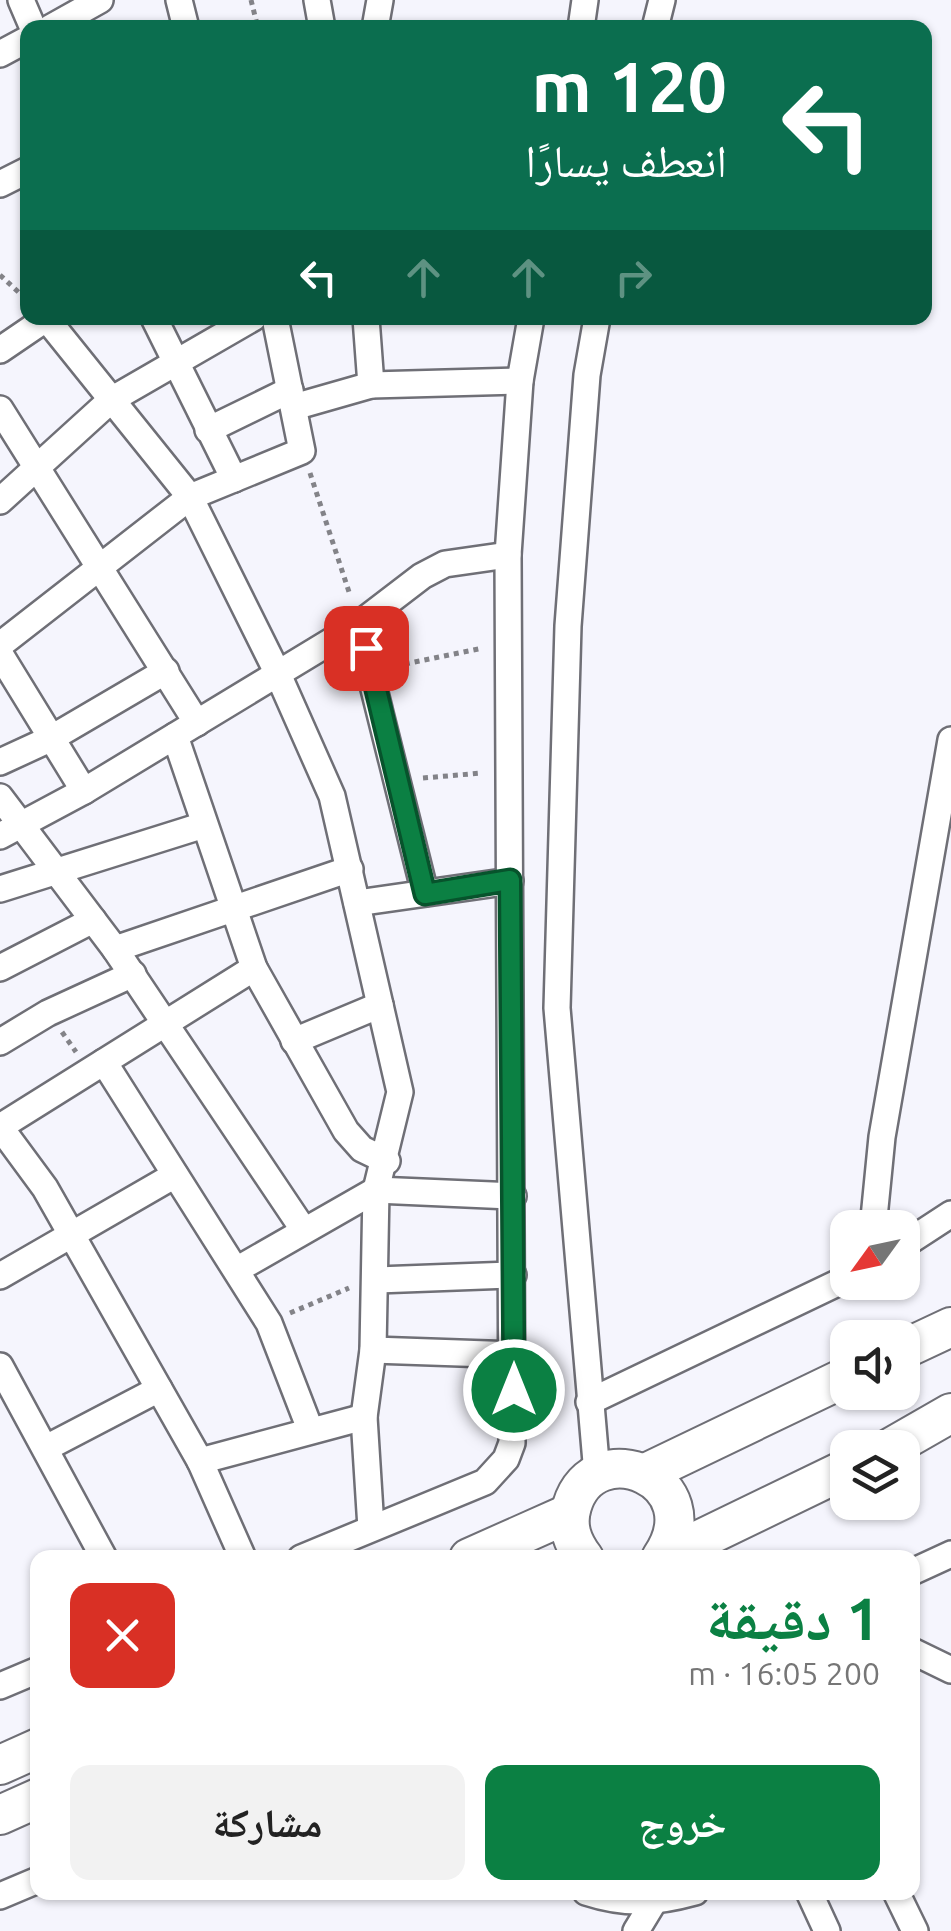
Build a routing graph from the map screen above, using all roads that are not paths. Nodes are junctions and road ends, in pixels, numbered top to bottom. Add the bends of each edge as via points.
1 (100, 0) edge
2 (64, 20) edge
3 (36, 325) edge
4 (52, 325) edge
5 (158, 325) edge
6 (241, 325) edge
7 (276, 325) edge
8 (367, 325) edge
9 (530, 325) edge
10 (596, 325) edge
11 (0, 350) edge
12 (176, 362) junction
13 (520, 381) junction
14 (371, 385) junction
15 (292, 399) junction
16 (111, 400) junction
17 (0, 409) edge
18 (208, 430) junction
19 (35, 465) junction
20 (234, 479) junction
21 (190, 497) junction
22 (0, 501) edge
23 (508, 555) junction
24 (100, 569) junction
25 (358, 625) junction
26 (0, 645) edge
27 (0, 654) edge
28 (166, 670) junction
29 (277, 672) junction
30 (186, 730) junction
31 (50, 739) junction
32 (951, 740) edge
33 (0, 762) edge
34 (84, 791) junction
35 (0, 796) edge
36 (204, 825) junction
37 (10, 831) edge
38 (350, 869) junction
39 (59, 872) junction
40 (510, 880) junction
41 (0, 890) edge
42 (425, 894) junction
43 (357, 903) junction
44 (234, 908) junction
45 (93, 920) junction
46 (116, 949) junction
47 (0, 968) edge
48 (254, 968) junction
49 (133, 974) junction
50 (380, 1005) junction
51 (166, 1023) junction
52 (294, 1041) junction
53 (0, 1042) edge
54 (97, 1066) junction
55 (0, 1127) edge
56 (386, 1161) junction
57 (175, 1175) junction
58 (376, 1190) junction
59 (513, 1196) junction
60 (875, 1210) edge
61 (951, 1214) edge
62 (303, 1229) junction
63 (70, 1232) junction
64 (920, 1234) edge
65 (238, 1269) junction
66 (514, 1275) junction
67 (0, 1276) edge
68 (376, 1280) junction
69 (830, 1287) edge
70 (951, 1327) edge
71 (920, 1342) edge
72 (373, 1350) junction
73 (514, 1355) junction
74 (0, 1366) edge
75 (830, 1385) edge
76 (160, 1389) junction
77 (589, 1402) junction
78 (951, 1413) edge
79 (364, 1417) junction
80 (310, 1429) junction
81 (920, 1431) edge
82 (46, 1448) junction
83 (200, 1461) junction
84 (646, 1473) junction
85 (597, 1474) junction
86 (830, 1477) edge
87 (570, 1513) junction
88 (371, 1528) junction
89 (100, 1550) edge
90 (239, 1550) edge
91 (319, 1550) edge
92 (488, 1550) edge
93 (580, 1550) edge
94 (665, 1550) edge
95 (678, 1550) edge
96 (920, 1655) edge
97 (951, 1670) edge
98 (30, 1673) edge
99 (0, 1686) edge
100 (30, 1751) edge
101 (0, 1764) edge
102 (30, 1802) edge
103 (0, 1815) edge
104 (30, 1883) edge
105 (0, 1896) edge
106 (610, 1900) edge
107 (665, 1900) edge
108 (813, 1900) edge
109 (900, 1900) edge
110 (653, 1903) junction
111 (636, 1931) edge
112 (828, 1931) edge
113 (915, 1931) edge

1 - 2 street
3 - 11 street
4 - 16 street
5 - 12 street
6 - 12 street
7 - 15 street
8 - 14 street
9 - 13 street
10 - 77 street via 568,626 556,1008
12 - 16 street
12 - 18 street
13 - 14 street
13 - 23 street
14 - 15 street
15 - 18 street
15 - 20 street via 302,452
16 - 19 street
16 - 21 street
17 - 19 street
18 - 20 street
19 - 22 street
19 - 24 street
20 - 21 street
21 - 24 street
21 - 29 street
23 - 25 street via 445,564
23 - 40 street
24 - 26 street
24 - 28 street
25 - 29 street
25 - 42 street
27 - 31 street
28 - 30 street
28 - 31 street
29 - 30 street
29 - 38 street via 332,796
30 - 34 street
30 - 36 street
31 - 33 street
31 - 34 street
32 - 60 street
34 - 37 street
35 - 37 street
36 - 39 street
36 - 44 street
37 - 39 street
38 - 43 street
38 - 44 street
39 - 41 street
39 - 45 street
40 - 42 street
40 - 59 street
42 - 43 street
43 - 50 street
44 - 46 street
44 - 48 street
45 - 46 street
45 - 47 street
46 - 49 street
48 - 51 street
48 - 52 street
49 - 51 street
49 - 53 street
50 - 52 street
50 - 56 street via 400,1092
51 - 54 street
51 - 62 street
52 - 56 street via 354,1142
54 - 55 street
54 - 57 street
55 - 63 street
56 - 58 street
57 - 63 street
57 - 65 street
58 - 59 street
58 - 62 street
58 - 68 street
59 - 66 street
61 - 64 street
62 - 65 street
63 - 67 street
63 - 76 street
65 - 80 street via 269,1322
66 - 68 street
66 - 73 street
68 - 72 street
69 - 77 street
70 - 71 main road
72 - 73 street
72 - 79 street
73 - 88 street via 512,1443 498,1472
74 - 82 street
75 - 84 main road
76 - 82 street
76 - 83 street
77 - 85 street
78 - 81 main road
79 - 80 street
79 - 88 street
80 - 83 street
82 - 89 street
83 - 90 street
84 - 85 main road via 613,1468
84 - 94 main road via 670,1496 674,1512
85 - 87 main road via 574,1497
86 - 95 main road
87 - 92 main road
87 - 93 main road
88 - 91 street
96 - 97 street
98 - 99 street
100 - 101 main road
102 - 103 main road
104 - 105 street
106 - 110 street
107 - 110 street
108 - 112 street
109 - 113 street
110 - 111 street

